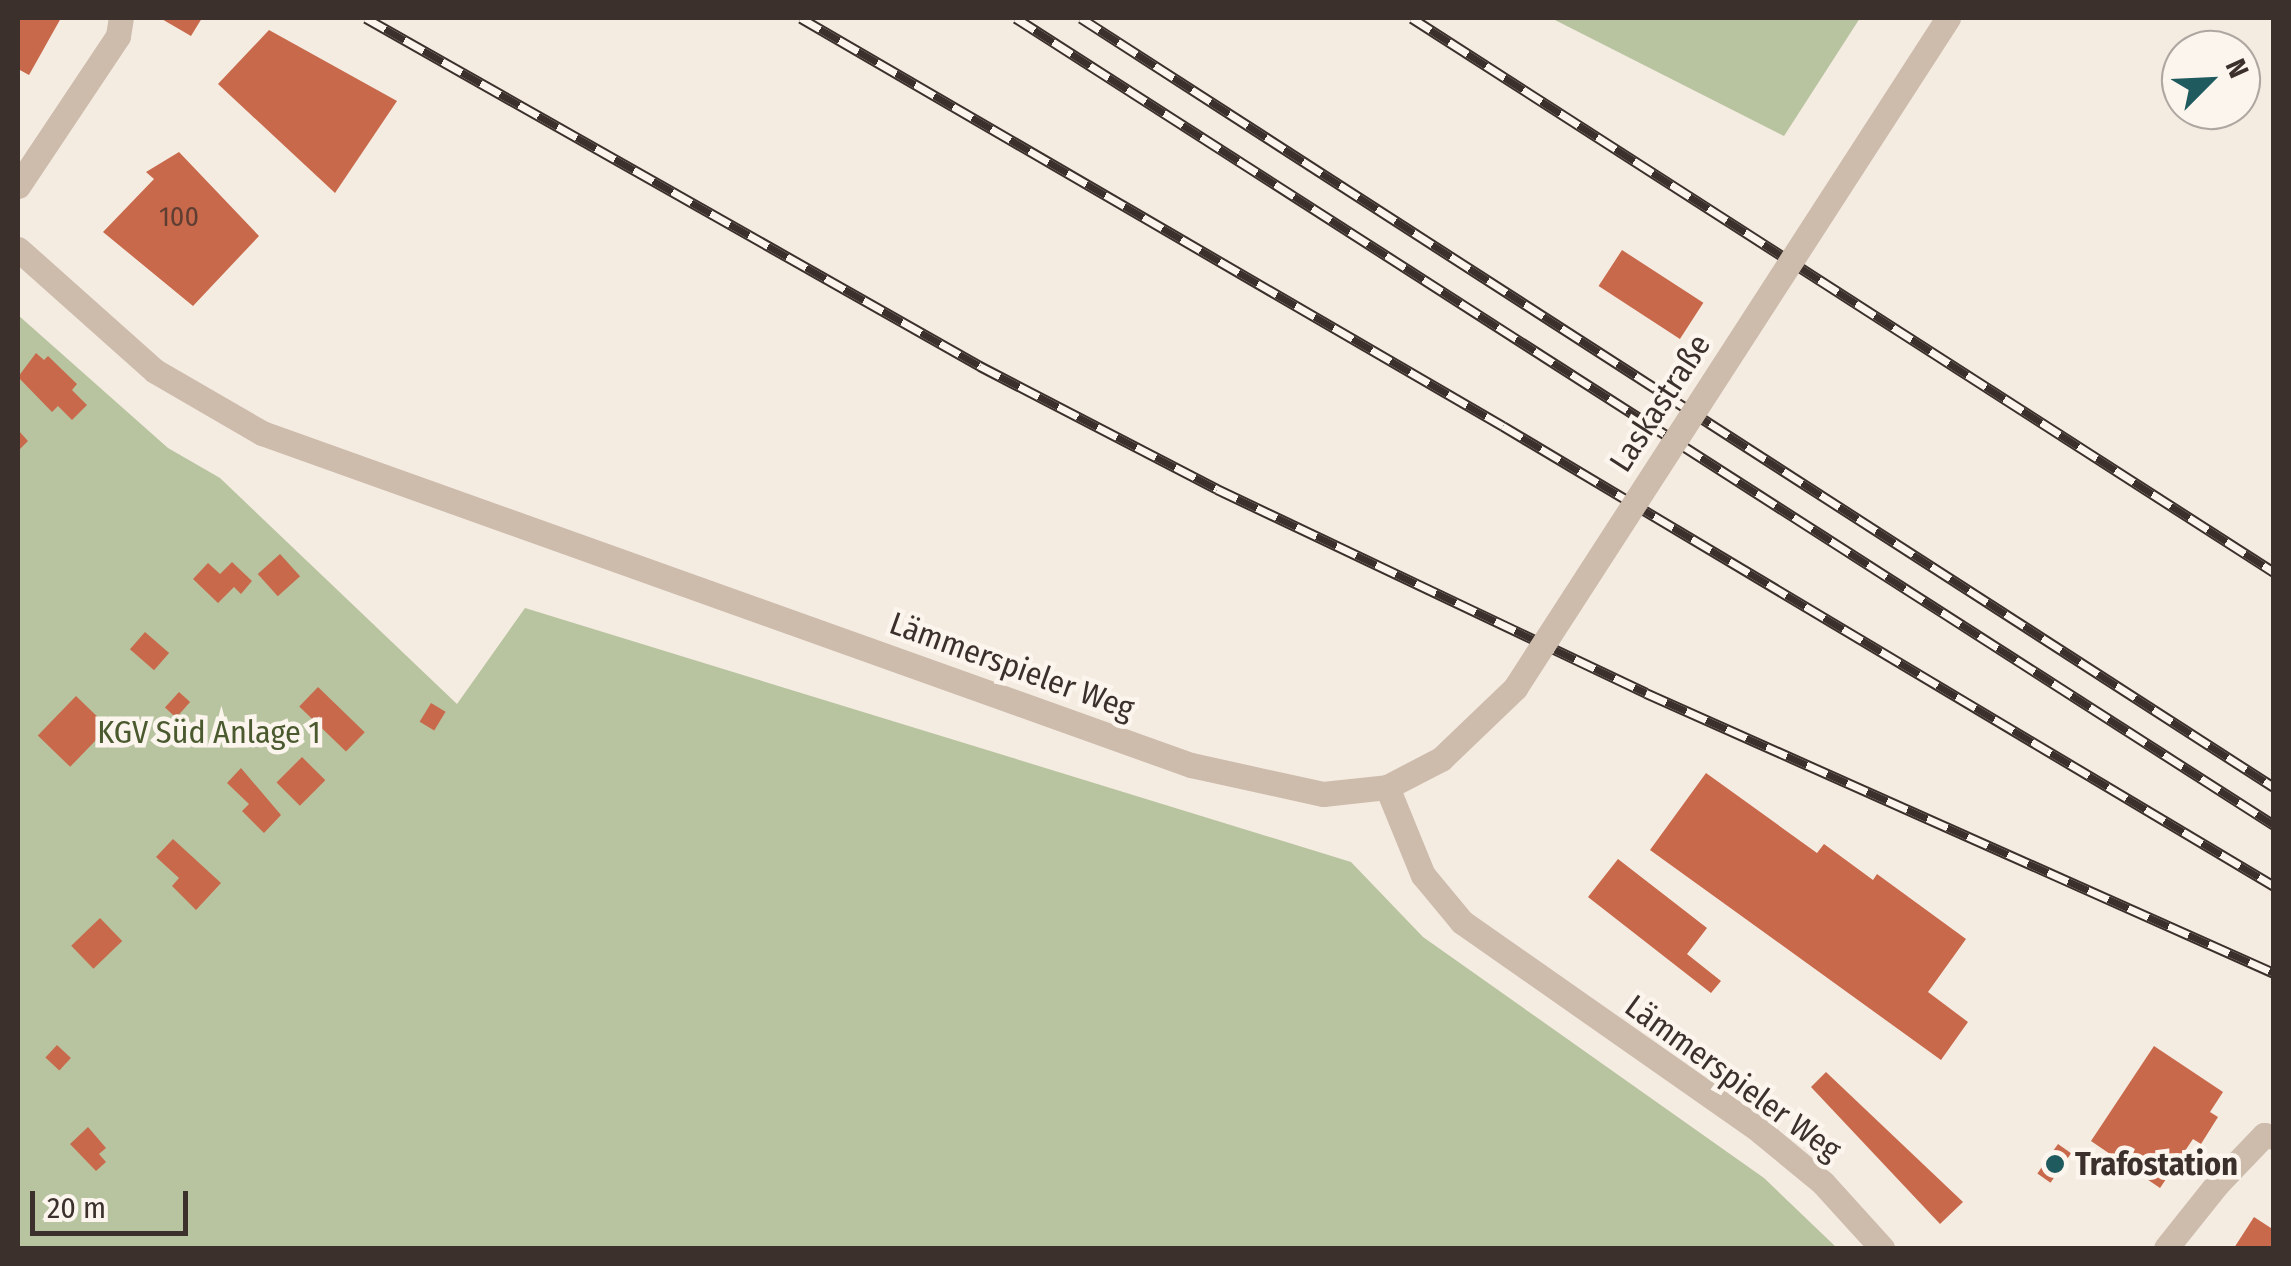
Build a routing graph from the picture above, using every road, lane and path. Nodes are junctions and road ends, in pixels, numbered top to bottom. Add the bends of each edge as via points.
1 (121, 18) edge
2 (1948, 18) edge
3 (18, 186) edge
4 (18, 249) edge
5 (1388, 787) junction
6 (2274, 1137) edge
7 (1882, 1248) edge
8 (2166, 1248) edge

1 - 3 street via 118,36
2 - 5 street, Laskastraße, bridge via 1514,688 1441,758
4 - 5 street, Lämmerspieler Weg via 156,371 262,433 1191,765 1323,794
5 - 7 street, Lämmerspieler Weg via 1423,876 1462,922 1760,1131 1823,1183
6 - 8 street via 2264,1136 2228,1172

